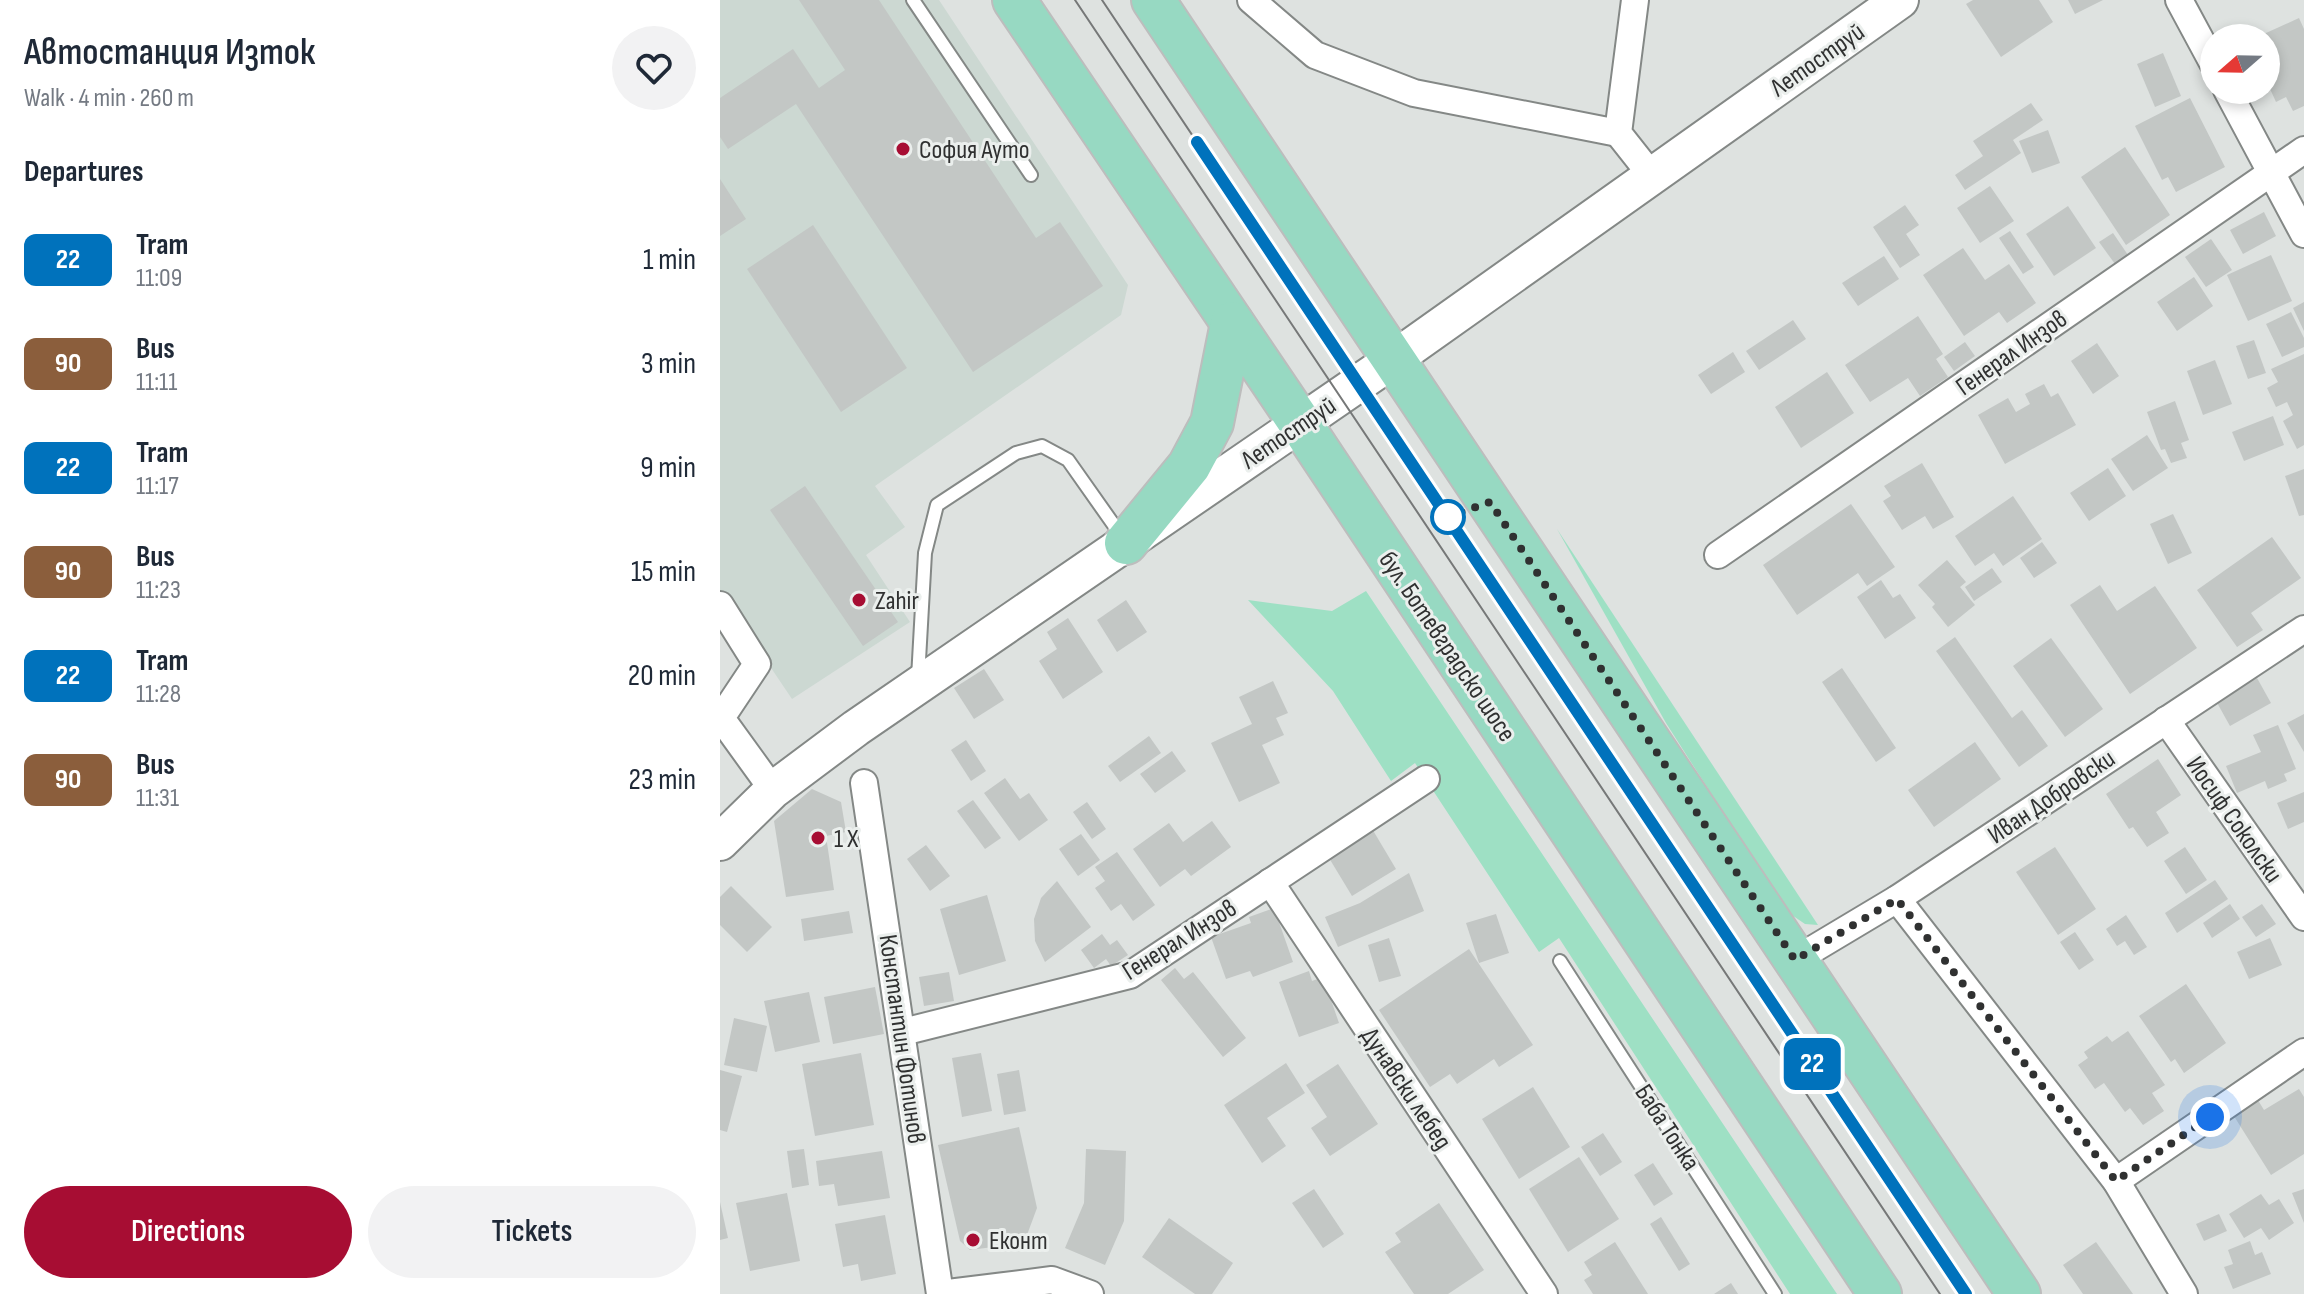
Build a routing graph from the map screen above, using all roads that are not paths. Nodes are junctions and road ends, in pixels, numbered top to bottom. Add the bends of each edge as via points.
1 (913, 0) edge
2 (1014, 0) edge
3 (1153, 0) edge
4 (1251, 0) edge
5 (1635, 0) edge
6 (1900, 0) edge
7 (2179, 0) edge
8 (2200, 39) edge
9 (2235, 104) edge
10 (1618, 133) junction
11 (2304, 150) edge
12 (2271, 172) junction
13 (1031, 175) dead end
14 (1652, 176) junction
15 (2304, 234) edge
16 (1232, 323) junction
17 (1394, 359) junction
18 (1300, 423) junction
19 (1126, 543) junction
20 (1718, 555) dead end
21 (720, 605) edge
22 (2304, 629) edge
23 (917, 685) junction
24 (2166, 720) junction
25 (1426, 779) dead end
26 (864, 783) dead end
27 (773, 790) junction
28 (720, 842) edge
29 (1270, 882) junction
30 (1897, 899) junction
31 (2304, 917) edge
32 (1795, 960) junction
33 (1560, 961) dead end
34 (903, 1032) junction
35 (2304, 1052) edge
36 (2116, 1181) junction
37 (940, 1294) edge
38 (1090, 1294) edge
39 (1544, 1294) edge
40 (1775, 1294) edge
41 (1880, 1294) edge
42 (2019, 1294) edge
43 (2184, 1294) edge

1 - 13 lane
2 - 16 main road, бул. Ботевградско шосе
3 - 17 main road
4 - 10 street via 1315,55 1414,93
5 - 10 street
6 - 14 street, Летоструй
7 - 8 street
9 - 12 street
10 - 14 street
11 - 12 street, Генерал Инзов
12 - 15 street
12 - 20 street, Генерал Инзов
14 - 17 street, Летоструй
16 - 18 main road, бул. Ботевградско шосе
16 - 19 main road via 1212,423 1189,466
17 - 18 street, Летоструй
17 - 32 main road
18 - 19 street, Летоструй
18 - 41 main road, бул. Ботевградско шосе
19 - 23 street, Летоструй
19 - 23 lane via 1068,460 1042,446 1016,453 937,505 925,553
21 - 27 street via 757,664 721,718
22 - 24 street, Иван Добровски
23 - 27 street, Летоструй
24 - 30 street, Иван Добровски
24 - 31 street, Иосиф Соколски
25 - 29 street, Генерал Инзов
26 - 34 street, Константин Фотинов
27 - 28 street, Летоструй
29 - 34 street, Генерал Инзов via 1130,975
29 - 39 street, Дунавски лебед
30 - 32 street, Иван Добровски
30 - 36 street
32 - 42 main road
33 - 40 lane, Баба Тонка
34 - 37 street, Константин Фотинов
35 - 36 street
36 - 43 street
37 - 38 street via 1052,1280

